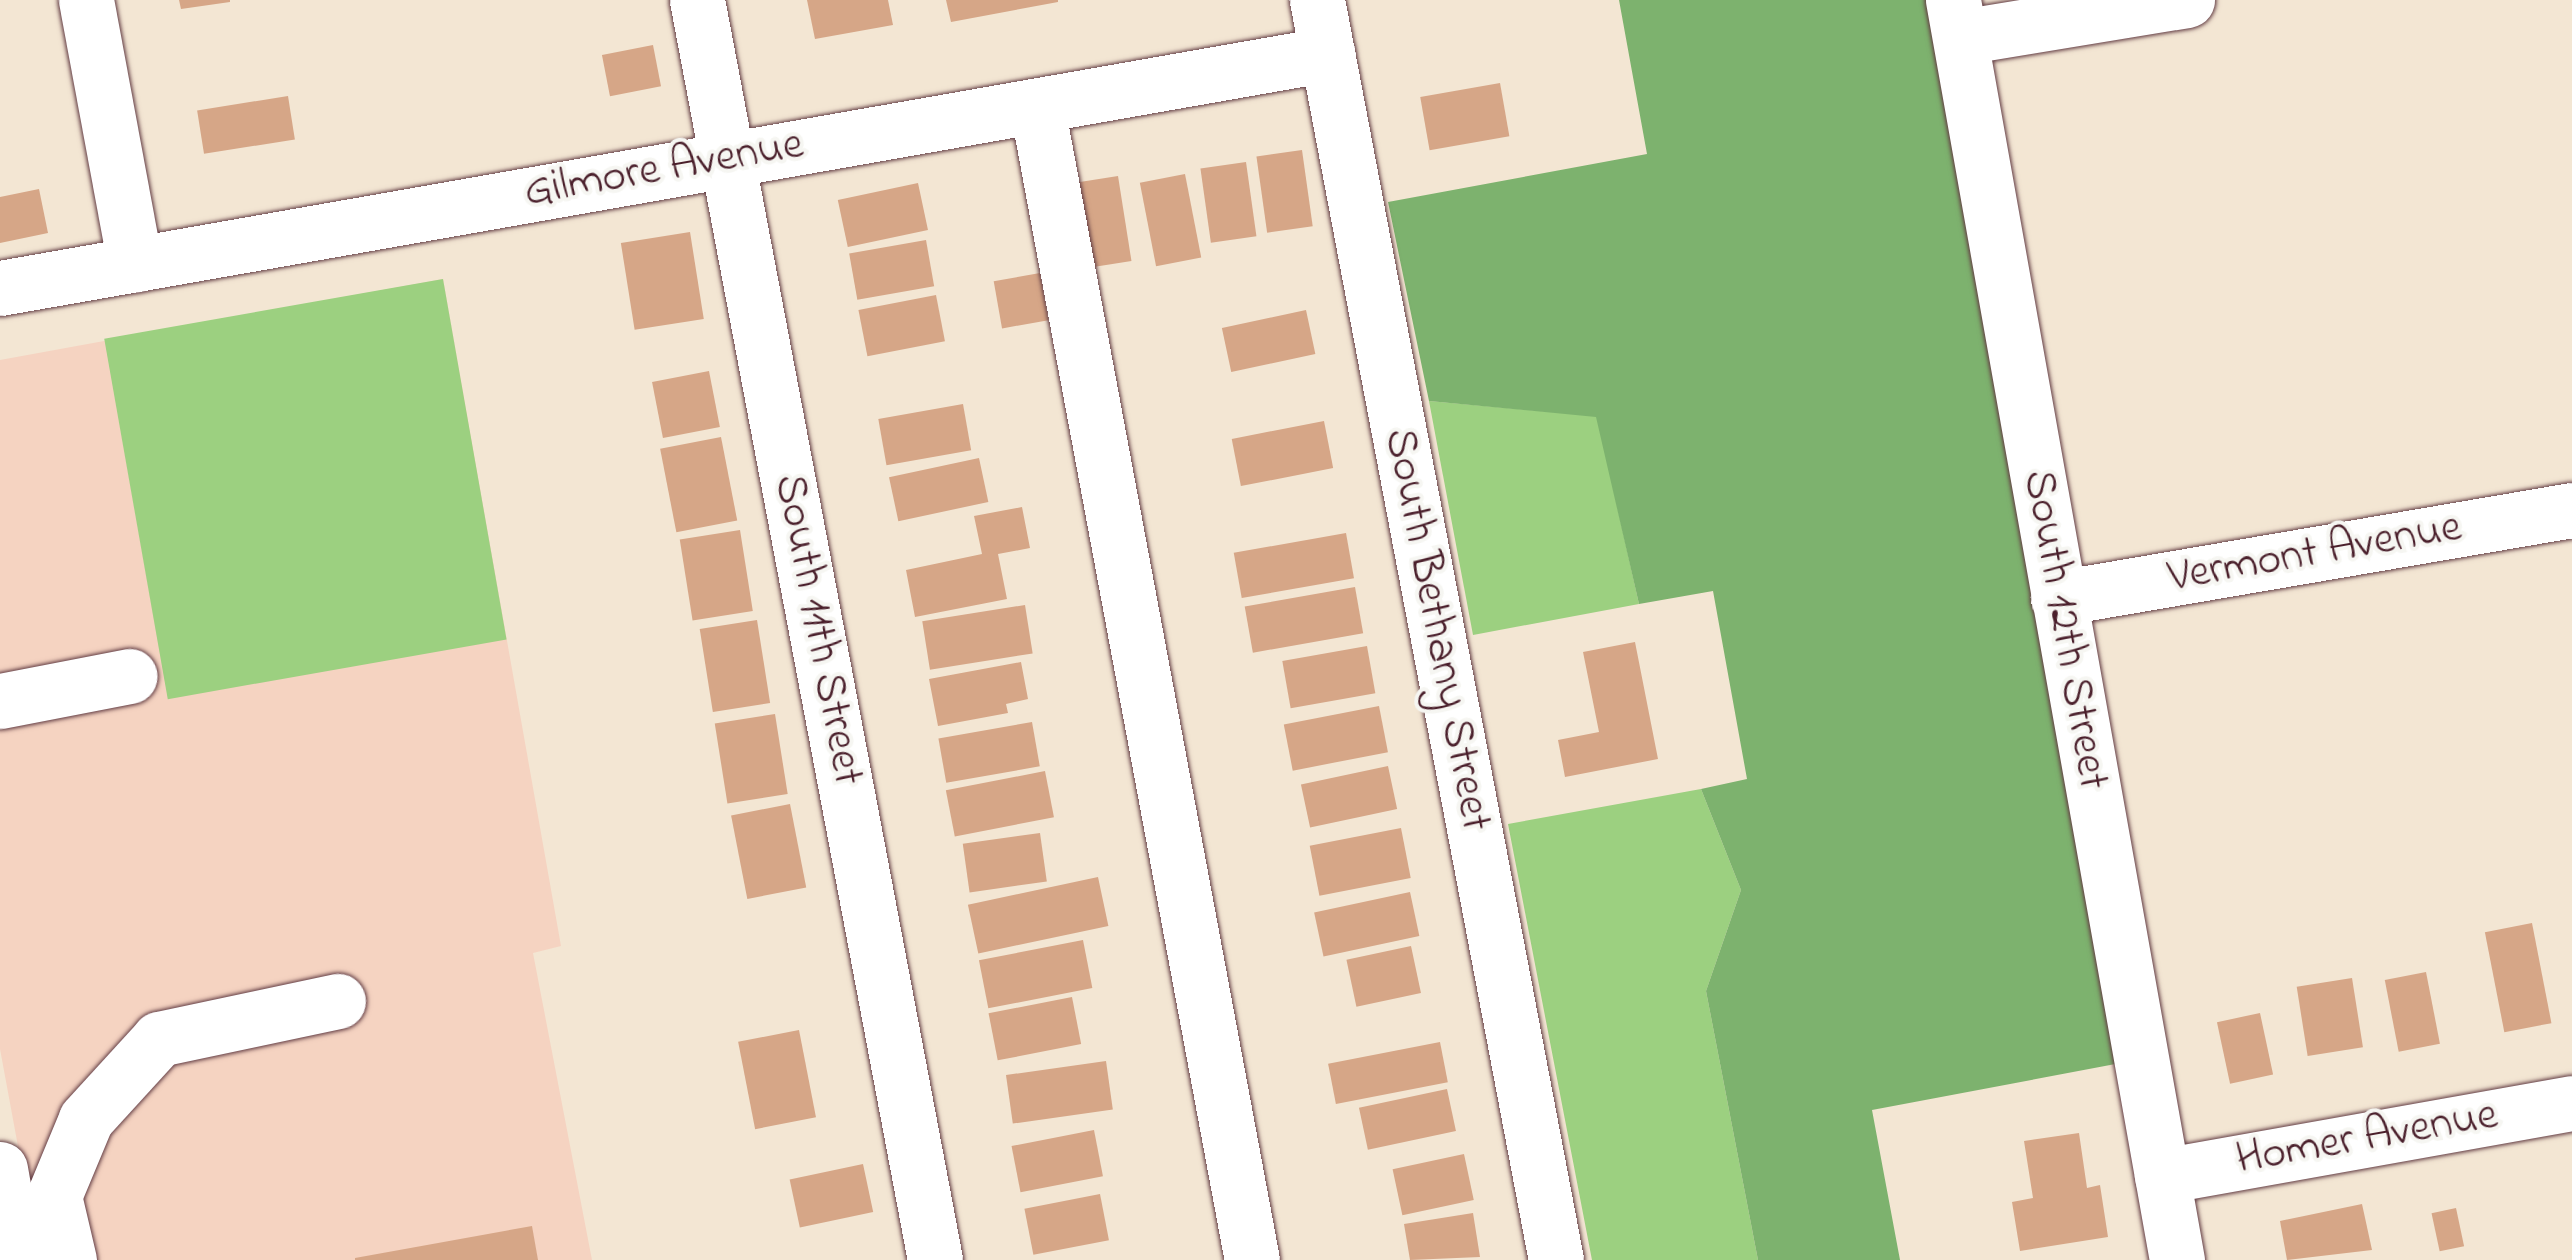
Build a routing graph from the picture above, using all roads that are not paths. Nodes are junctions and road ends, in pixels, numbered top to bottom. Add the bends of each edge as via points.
1 (86, 0) edge
2 (697, 0) edge
3 (1321, 0) edge
4 (2187, 0) edge
5 (1957, 19) edge
6 (1328, 54) junction
7 (1037, 108) junction
8 (728, 158) junction
9 (135, 264) junction
10 (0, 288) edge
11 (2572, 510) edge
12 (2058, 598) junction
13 (130, 676) dead end
14 (0, 700) edge
15 (338, 1002) dead end
16 (2572, 1103) edge
17 (0, 1169) edge
18 (2162, 1176) junction
19 (16, 1260) edge
20 (68, 1260) edge
21 (935, 1260) edge
22 (1252, 1260) edge
23 (1556, 1260) edge
24 (2177, 1260) edge

1 - 9 street
2 - 8 street, South 11th Street
3 - 6 street, South Bethany Street
4 - 5 street
5 - 12 street, South 12th Street
6 - 7 street, Gilmore Avenue
6 - 23 street, South Bethany Street
7 - 8 street, Gilmore Avenue
7 - 22 street
8 - 9 street, Gilmore Avenue
8 - 21 street, South 11th Street
9 - 10 street, Gilmore Avenue
11 - 12 street, Vermont Avenue
12 - 18 street, South 12th Street
13 - 14 street
15 - 20 street via 158,1039 86,1120 54,1196
16 - 18 street, Homer Avenue
17 - 19 street
18 - 24 street, South 12th Street

